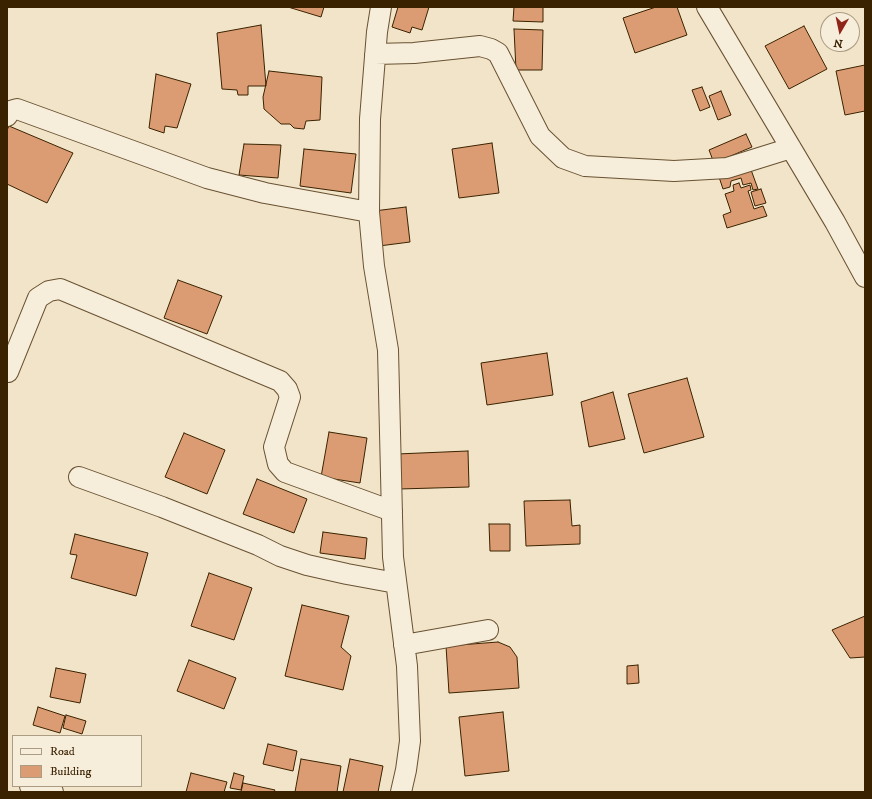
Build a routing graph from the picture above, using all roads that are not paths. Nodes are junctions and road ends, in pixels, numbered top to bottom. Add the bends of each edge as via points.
1 (381, 7) edge
2 (707, 7) edge
3 (375, 54) junction
4 (7, 116) edge
5 (791, 148) junction
6 (369, 212) junction
7 (865, 277) edge
8 (8, 372) edge
9 (79, 477) dead end
10 (392, 511) junction
11 (396, 583) junction
12 (488, 630) dead end
13 (404, 645) junction
14 (34, 787) edge
15 (53, 792) edge
16 (401, 792) edge

1 - 3 street
2 - 5 street
3 - 5 street via 480,46 491,49 502,59 540,136 562,158 585,166 674,171 727,168
3 - 6 street via 370,119
4 - 6 street via 10,111 18,109 207,178 265,193
5 - 7 street
6 - 10 street via 374,266 388,350
8 - 10 street via 38,298 60,288 280,381 290,396 274,447 278,464 285,472
9 - 11 street via 162,507 280,556 307,565
10 - 11 street
11 - 13 street
12 - 13 street
13 - 16 street via 410,741
14 - 15 street

